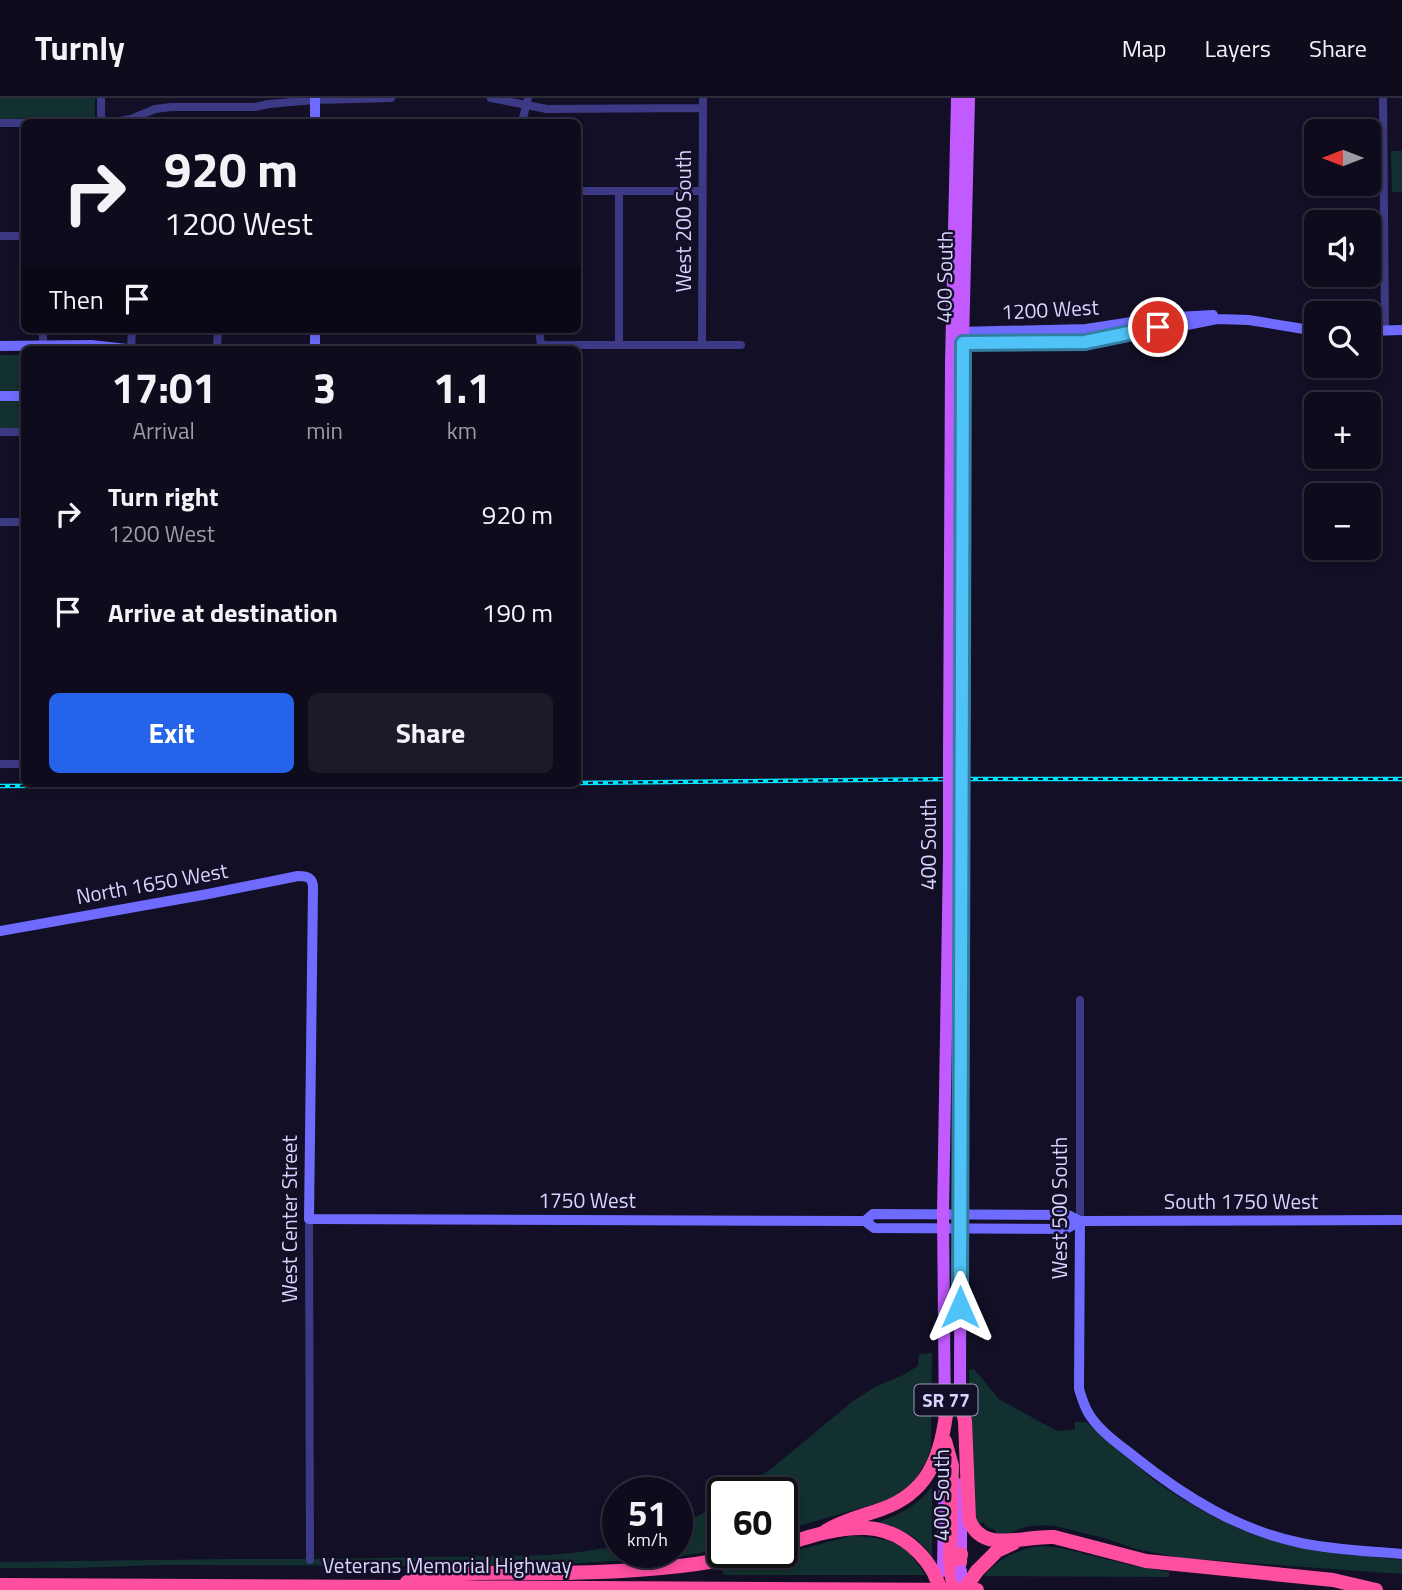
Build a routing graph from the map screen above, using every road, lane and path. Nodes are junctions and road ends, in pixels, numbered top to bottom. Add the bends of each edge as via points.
1 (101, 98) edge
2 (391, 98) edge
3 (491, 98) edge
4 (703, 98) edge
5 (957, 98) edge
6 (970, 98) edge
7 (1383, 98) edge
8 (315, 99) edge
9 (527, 102) edge
10 (702, 108) junction
11 (102, 119) edge
12 (135, 119) edge
13 (315, 119) edge
14 (523, 119) edge
15 (0, 123) edge
16 (21, 123) edge
17 (581, 191) edge
18 (619, 191) junction
19 (701, 191) junction
20 (0, 236) edge
21 (21, 236) edge
22 (1304, 327) edge
23 (1381, 328) edge
24 (1385, 328) junction
25 (1402, 328) edge
26 (43, 333) edge
27 (540, 333) edge
28 (957, 338) junction
29 (43, 344) junction
30 (619, 344) junction
31 (0, 345) edge
32 (702, 345) junction
33 (741, 345) dead end
34 (100, 346) edge
35 (0, 396) edge
36 (21, 396) edge
37 (0, 432) edge
38 (21, 432) edge
39 (0, 522) edge
40 (21, 522) edge
41 (0, 764) edge
42 (21, 764) edge
43 (955, 855) junction
44 (310, 878) joint
45 (0, 930) edge
46 (1080, 1000) dead end
47 (943, 1214) junction
48 (960, 1214) junction
49 (309, 1219) junction
50 (1402, 1220) edge
51 (865, 1221) junction
52 (1080, 1221) junction
53 (943, 1229) junction
54 (960, 1229) junction
55 (960, 1392) junction
56 (946, 1415) junction
57 (945, 1441) joint
58 (825, 1531) junction
59 (1028, 1538) junction
60 (798, 1540) edge
61 (1402, 1553) edge
62 (961, 1554) joint
63 (310, 1560) dead end
64 (707, 1562) edge
65 (949, 1571) junction
66 (0, 1585) edge
67 (391, 1587) junction
68 (953, 1589) edge
69 (977, 1590) edge
70 (1376, 1590) edge

1 - 11 street
2 - 8 street
3 - 9 street
4 - 10 street, West 200 South
5 - 28 main road, 400 South / SR 77
6 - 28 main road, 400 South / SR 77
7 - 24 street
8 - 12 street via 255,107 172,107
8 - 13 street
9 - 10 street via 547,109
9 - 14 street
10 - 19 street, West 200 South
15 - 16 street
17 - 18 street
18 - 19 street
18 - 30 street
19 - 32 street, West 200 South
20 - 21 street
22 - 28 street, 1200 West via 1217,319 1085,342
23 - 24 street
24 - 25 street
26 - 29 street
27 - 30 street via 541,345
28 - 43 main road, 400 South / SR 77, bridge
29 - 31 street
29 - 34 street
30 - 32 street
32 - 33 street
35 - 36 street
37 - 38 street
39 - 40 street
41 - 42 street
43 - 47 main road, 400 South / SR 77
43 - 48 main road, 400 South / SR 77
44 - 45 street, North 1650 West via 298,876
44 - 49 street, West Center Street
46 - 52 street, West 500 South
47 - 48 street, 1750 West
47 - 51 street, 1750 West via 873,1214
47 - 53 main road, 400 South / SR 77
48 - 52 street, 1750 West via 1068,1215
48 - 54 main road, 400 South / SR 77
49 - 51 street, 1750 West
49 - 63 street, West Center Street
50 - 52 street, South 1750 West
51 - 53 street, 1750 West via 874,1227
52 - 54 street, 1750 West via 1066,1229
52 - 61 street, West 500 South via 1079,1389 1089,1416 1167,1482 1251,1528 1300,1543
53 - 54 street, 1750 West
53 - 56 main road, 400 South / SR 77
54 - 55 main road, 400 South / SR 77
55 - 59 highway via 970,1524 991,1540
55 - 62 main road, 400 South / SR 77
56 - 57 main road, 400 South / SR 77
56 - 58 highway via 937,1456 921,1485 895,1504
57 - 65 highway via 952,1466
58 - 60 highway
58 - 65 highway via 862,1527 888,1532
59 - 68 highway, bridge via 998,1551
59 - 70 highway via 1061,1538 1164,1564 1333,1580
62 - 65 highway
64 - 67 highway via 596,1573 464,1573
65 - 68 highway
66 - 67 highway, Veterans Memorial Highway
67 - 69 highway, Veterans Memorial Highway

